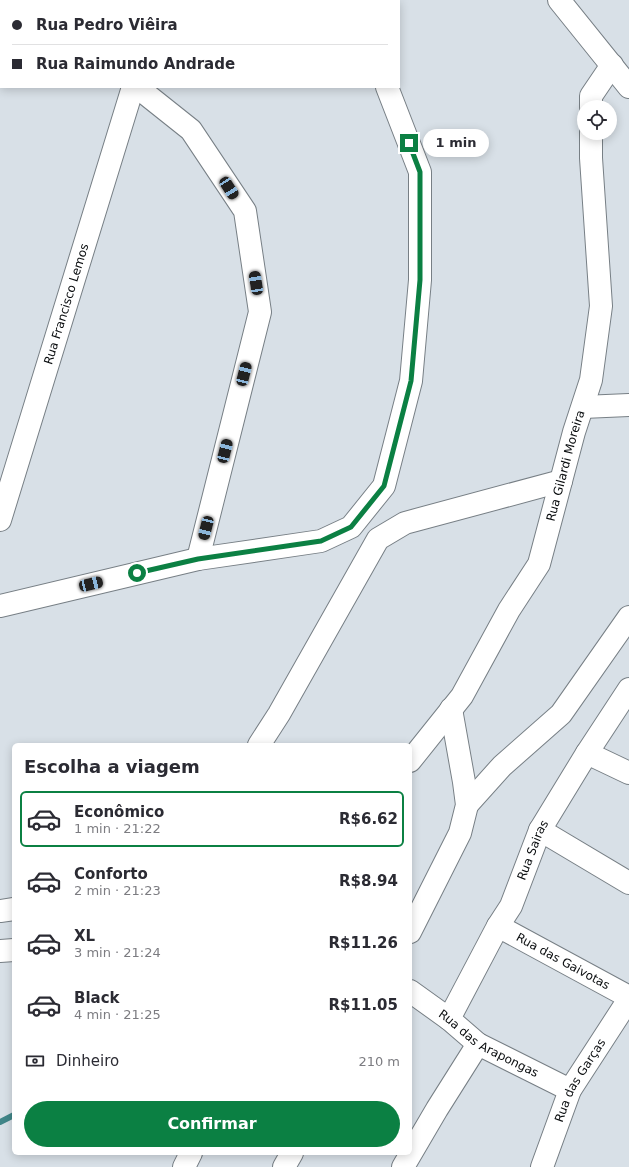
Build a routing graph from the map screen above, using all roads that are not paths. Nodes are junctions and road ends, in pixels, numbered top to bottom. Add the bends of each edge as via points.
1 (559, 0) edge
2 (612, 66) junction
3 (629, 87) edge
4 (133, 88) edge
5 (138, 88) edge
6 (387, 88) edge
7 (591, 100) edge
8 (591, 140) edge
9 (629, 405) edge
10 (583, 406) junction
11 (561, 481) junction
12 (0, 520) edge
13 (198, 559) junction
14 (0, 606) edge
15 (629, 617) edge
16 (629, 689) edge
17 (451, 709) junction
18 (260, 743) edge
19 (587, 753) junction
20 (412, 758) edge
21 (629, 773) edge
22 (467, 805) junction
23 (540, 830) junction
24 (629, 883) edge
25 (12, 909) edge
26 (0, 911) edge
27 (498, 926) junction
28 (412, 928) edge
29 (12, 950) edge
30 (0, 951) edge
31 (412, 993) edge
32 (629, 998) edge
33 (449, 1019) junction
34 (478, 1044) junction
35 (570, 1090) junction
36 (412, 1152) edge
37 (190, 1155) edge
38 (291, 1155) edge
39 (410, 1155) edge
40 (184, 1167) edge
41 (284, 1167) edge
42 (403, 1167) edge
43 (542, 1167) edge

1 - 2 street
2 - 3 street
2 - 7 street via 591,96
4 - 12 street, Rua Francisco Lemos
5 - 13 street via 191,130 245,211 260,312
6 - 13 street via 420,172 420,280 411,381 384,486 351,527 321,541
8 - 10 street, Rua Gilardi Moreira via 601,306 591,380
9 - 10 street
10 - 11 street, Rua Gilardi Moreira
11 - 17 street, Rua Gilardi Moreira via 539,564 509,610 462,696
11 - 18 street via 406,523 378,539
13 - 14 street
15 - 22 street via 561,714 502,766
16 - 19 street, Rua Sairas
17 - 20 street, Rua Gilardi Moreira
17 - 22 street
19 - 21 street
19 - 23 street, Rua Sairas
22 - 28 street via 460,833
23 - 24 street
23 - 27 street, Rua Sairas via 511,906
25 - 26 street
27 - 32 street, Rua das Gaivotas
27 - 33 street, Rua Sairas
29 - 30 street
31 - 33 street, Rua das Arapongas
32 - 35 street, Rua das Garças
33 - 34 street, Rua das Arapongas
34 - 35 street, Rua das Arapongas
34 - 36 street
35 - 43 street, Rua das Garças
37 - 40 street
38 - 41 street
39 - 42 street

